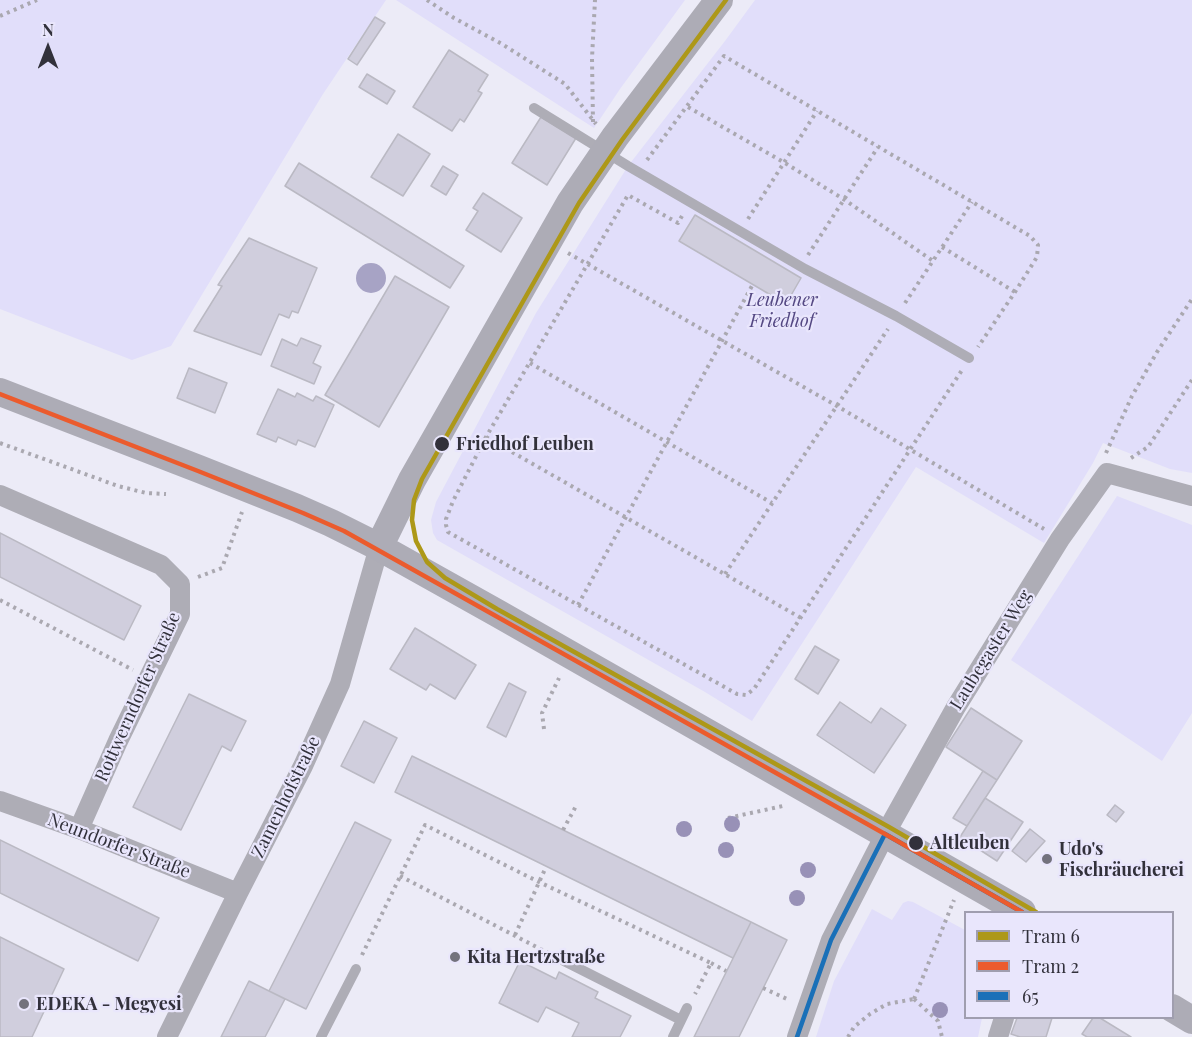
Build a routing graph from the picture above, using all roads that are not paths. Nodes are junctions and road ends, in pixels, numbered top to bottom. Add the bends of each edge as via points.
1 (719, 0) edge
2 (534, 108) dead end
3 (605, 137) junction
4 (969, 358) dead end
5 (0, 392) edge
6 (0, 495) edge
7 (1192, 496) edge
8 (380, 547) junction
9 (0, 801) edge
10 (79, 829) junction
11 (885, 834) junction
12 (238, 892) junction
13 (1020, 911) edge
14 (564, 961) road end
15 (356, 969) road end
16 (687, 1008) road end
17 (1174, 1009) edge
18 (1003, 1019) edge
19 (681, 1020) junction
20 (1192, 1020) edge
21 (167, 1037) edge
22 (321, 1037) edge
23 (673, 1037) edge
24 (797, 1037) edge
25 (998, 1037) edge

1 - 3 street
2 - 3 lane
3 - 4 lane via 638,172
3 - 8 street via 408,486
5 - 8 street via 250,489
6 - 10 street, Rottwerndorfer Straße via 161,565 180,584 180,614
7 - 11 street, Laubegaster Weg via 1107,473 1060,539 956,707
8 - 11 street
8 - 12 street, Zamenhofstraße via 340,684
9 - 10 street, Neundorfer Straße
10 - 12 street, Neundorfer Straße
11 - 13 street
11 - 24 street via 831,940
12 - 21 street, Zamenhofstraße
14 - 19 lane
15 - 22 lane
16 - 19 lane
17 - 20 street
18 - 25 street
19 - 23 lane

